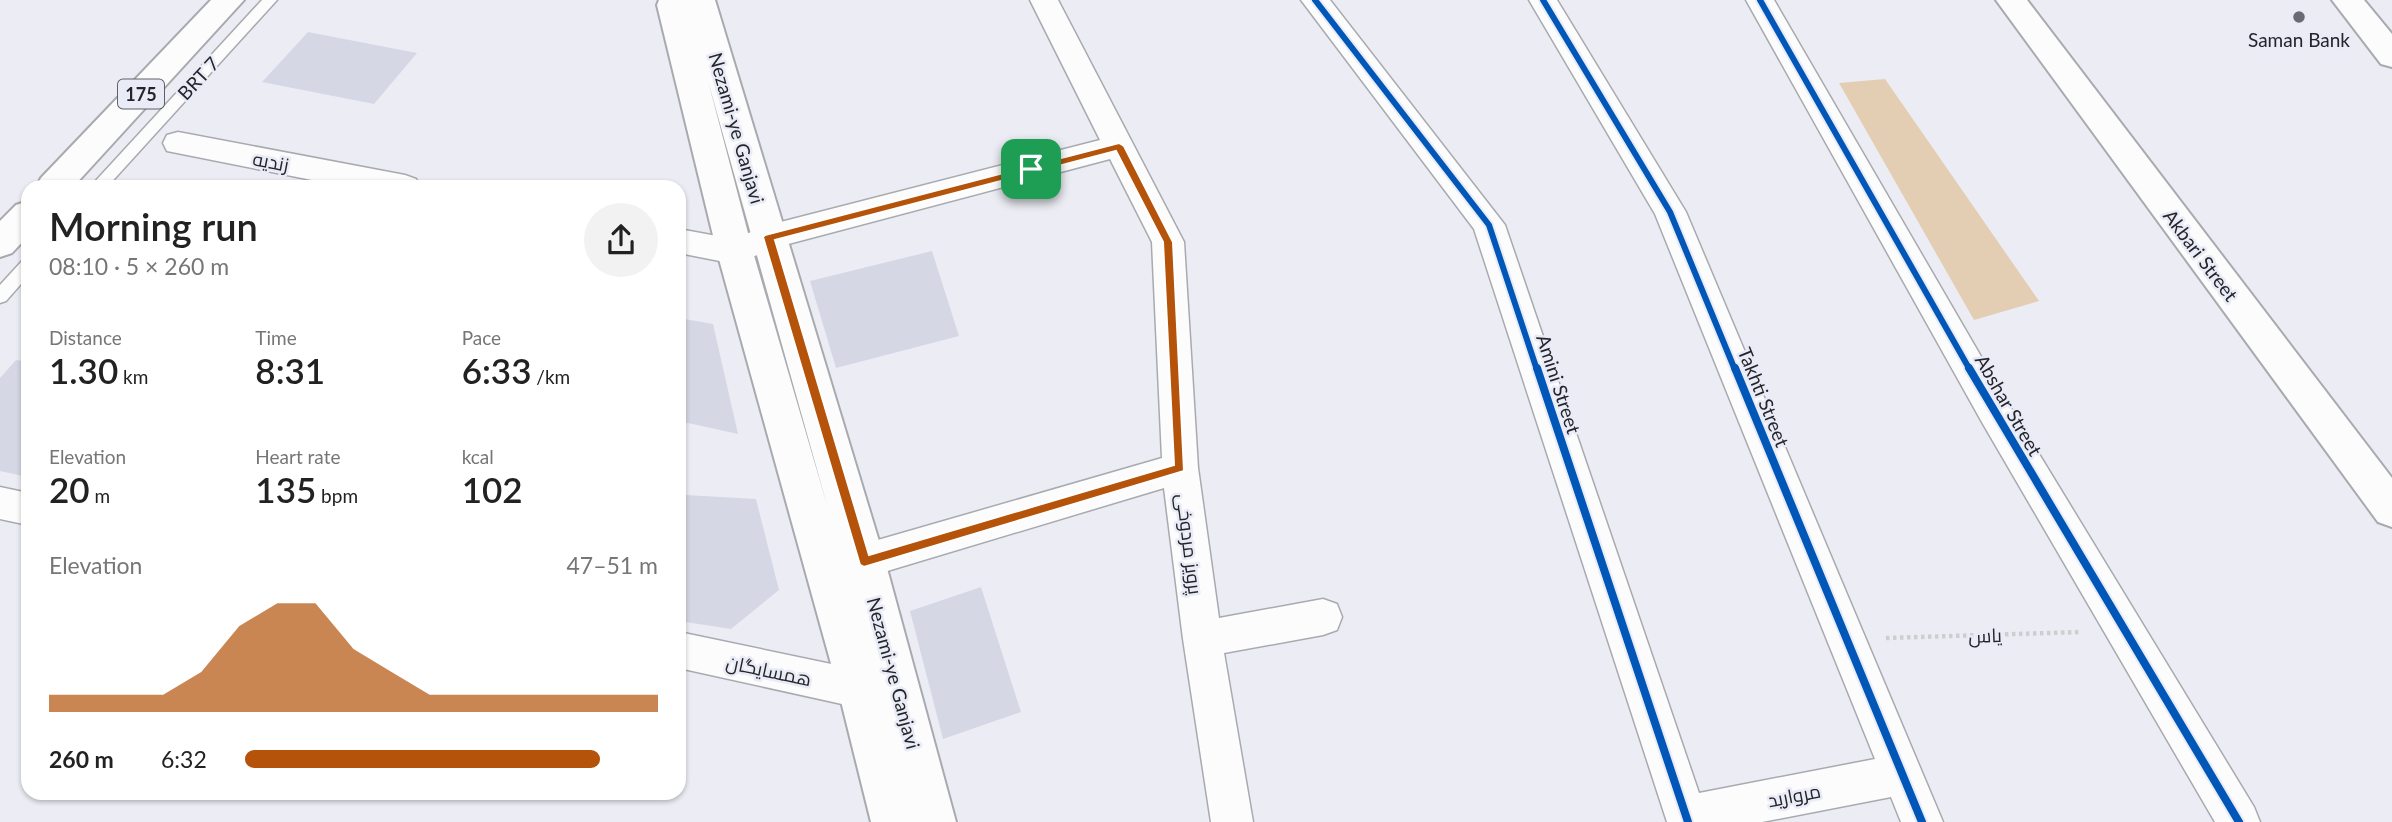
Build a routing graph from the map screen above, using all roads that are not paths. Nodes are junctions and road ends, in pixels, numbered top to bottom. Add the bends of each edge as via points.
1 (270, 0) edge
2 (674, 0) edge
3 (700, 0) edge
4 (1044, 0) edge
5 (1315, 0) edge
6 (1543, 0) edge
7 (1760, 0) edge
8 (2011, 0) edge
9 (2347, 0) edge
10 (225, 1) edge
11 (2392, 55) edge
12 (178, 143) dead end
13 (1119, 146) junction
14 (59, 180) edge
15 (104, 180) edge
16 (369, 180) edge
17 (21, 221) edge
18 (686, 241) edge
19 (0, 243) edge
20 (752, 245) junction
21 (21, 273) edge
22 (0, 296) edge
23 (1180, 468) junction
24 (0, 503) edge
25 (21, 508) edge
26 (2392, 509) edge
27 (864, 561) junction
28 (1323, 617) dead end
29 (1202, 639) junction
30 (686, 651) edge
31 (877, 681) junction
32 (1902, 774) junction
33 (1688, 819) edge
34 (894, 822) edge
35 (933, 822) edge
36 (1232, 822) edge
37 (1922, 822) edge
38 (2239, 822) edge

1 - 15 lane, BRT 7
2 - 20 street, Nezami-ye Ganjavi via 671,5
3 - 20 street, Nezami-ye Ganjavi
4 - 13 street, پرویز مردوخی
5 - 33 street, Amini Street via 1489,225
6 - 32 street, Takhti Street via 1670,212
7 - 38 street, Abshar Street via 2123,633
8 - 26 street, Akbari Street
9 - 11 street
10 - 14 street, 175
12 - 16 street, زندیه
13 - 20 street
13 - 23 street, پرویز مردوخی via 1168,242
17 - 19 street
18 - 20 street
20 - 27 street, Nezami-ye Ganjavi
20 - 31 street, Nezami-ye Ganjavi
21 - 22 lane
23 - 27 street
23 - 29 street, پرویز مردوخی
24 - 25 street
27 - 31 street, Nezami-ye Ganjavi
28 - 29 street
29 - 36 street, پرویز مردوخی
30 - 31 street, همسایگان
31 - 34 street, Nezami-ye Ganjavi
31 - 35 street, Nezami-ye Ganjavi
32 - 33 street, مروارید
32 - 37 street, Takhti Street

